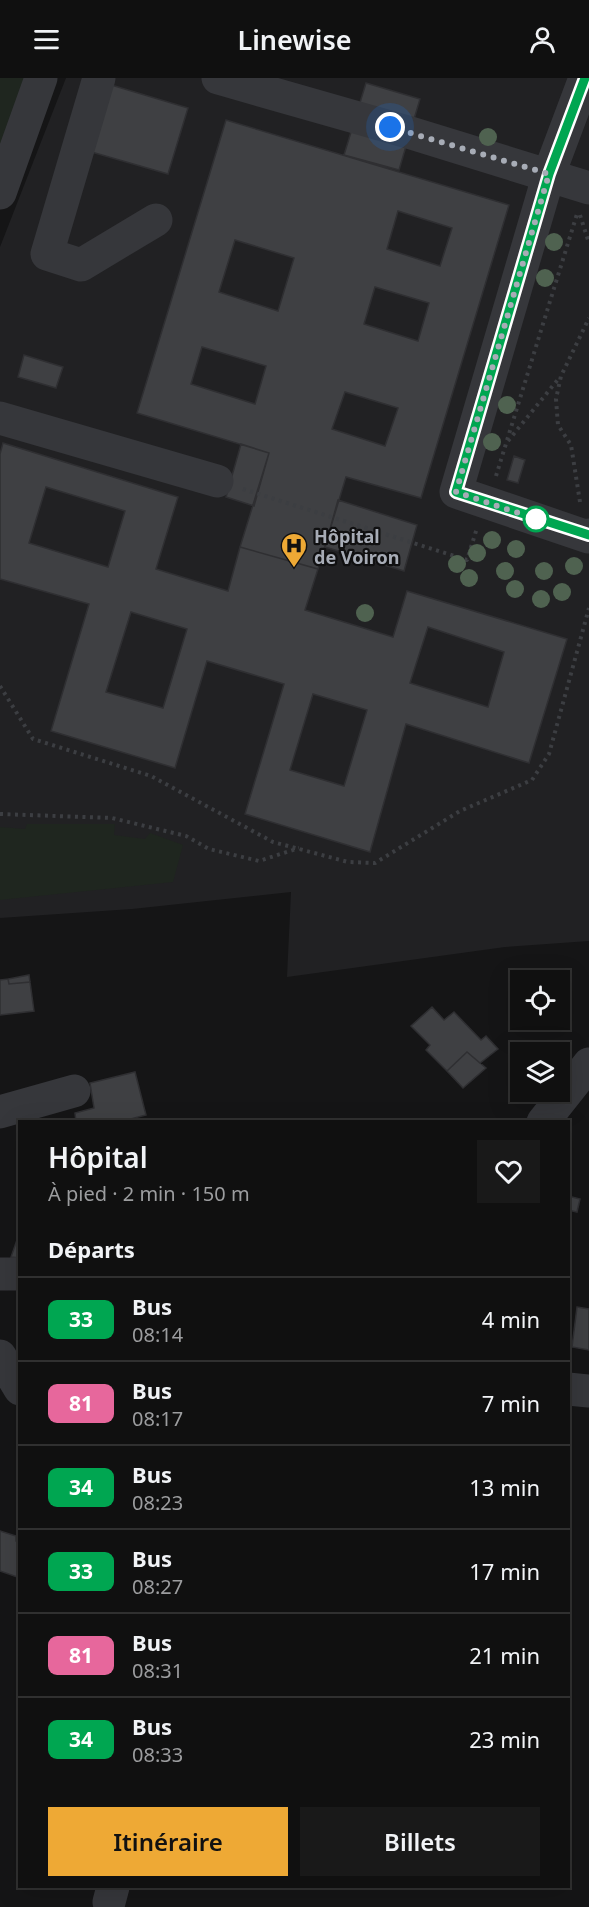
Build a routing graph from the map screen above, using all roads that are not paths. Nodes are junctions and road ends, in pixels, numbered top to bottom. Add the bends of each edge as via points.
1 (41, 78) edge
2 (99, 78) edge
3 (218, 78) edge
4 (585, 78) edge
5 (549, 174) junction
6 (589, 188) edge
7 (0, 193) edge
8 (156, 220) dead end
9 (0, 418) edge
10 (217, 481) dead end
11 (580, 533) edge
12 (589, 1064) edge
13 (74, 1091) dead end
14 (0, 1113) edge
15 (545, 1120) edge
16 (0, 1274) edge
17 (18, 1274) edge
18 (0, 1356) edge
19 (18, 1386) edge
20 (570, 1389) edge
21 (589, 1391) edge

1 - 7 street
2 - 8 street via 47,254 81,265
3 - 5 street
4 - 5 street
5 - 6 street
5 - 11 street via 456,492
9 - 10 street
12 - 15 street
13 - 14 street
16 - 17 street
18 - 19 street
20 - 21 street

